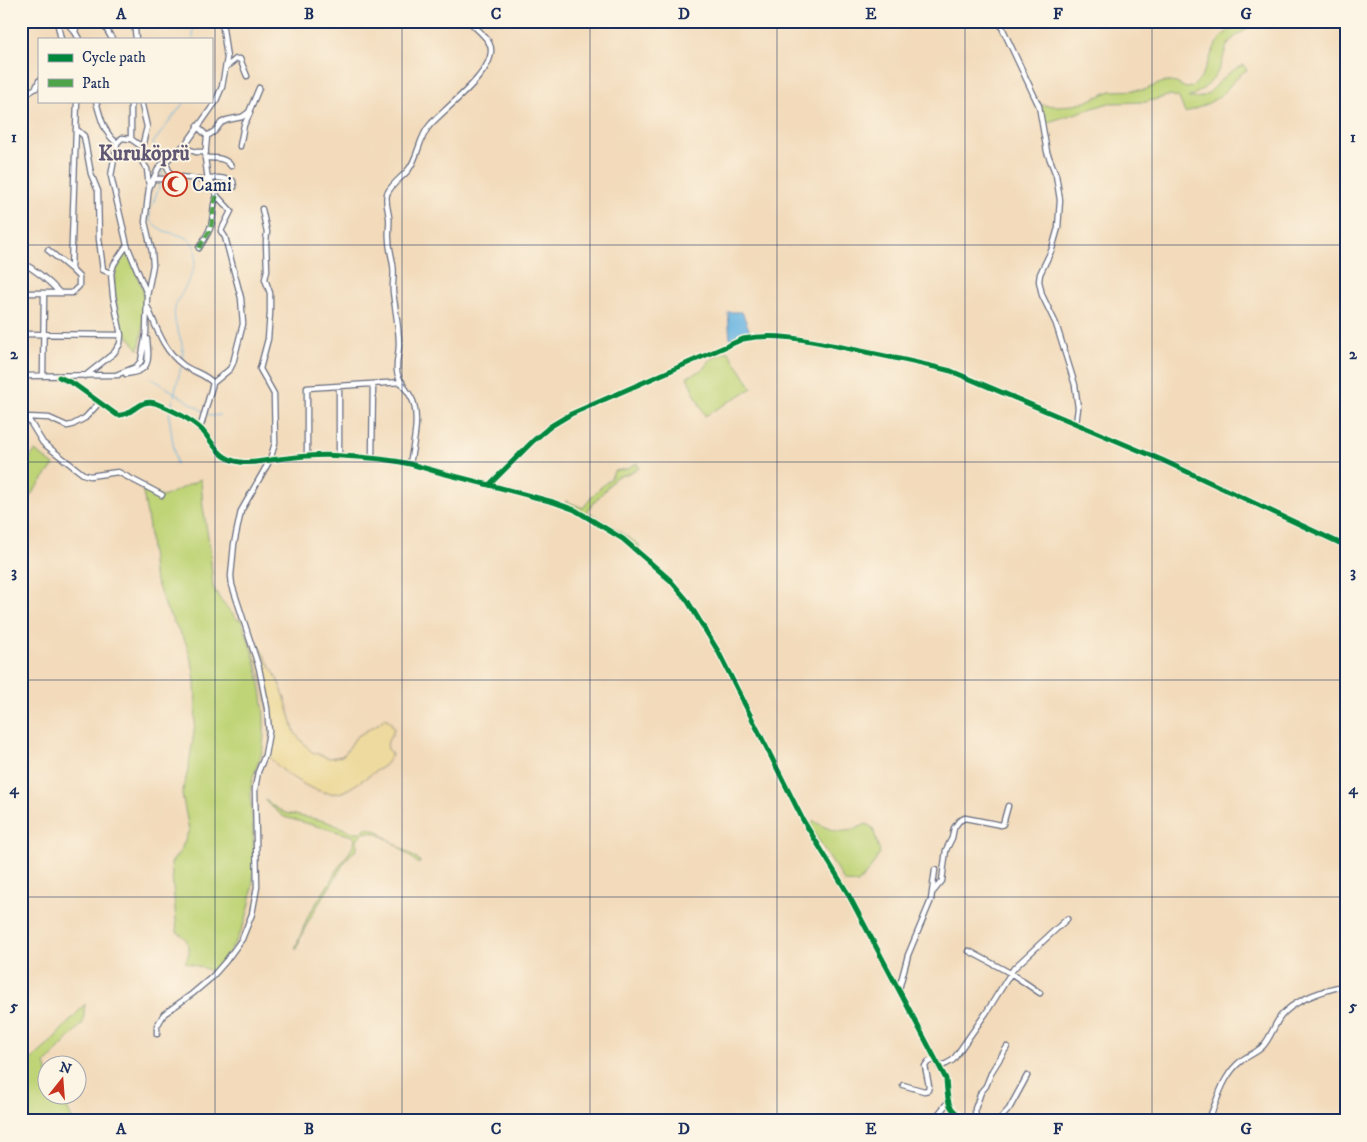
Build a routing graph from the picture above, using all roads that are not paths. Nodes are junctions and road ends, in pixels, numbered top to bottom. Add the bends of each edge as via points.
1 (57, 21) edge
2 (65, 21) edge
3 (78, 21) edge
4 (102, 21) edge
5 (134, 21) edge
6 (223, 21) edge
7 (468, 21) edge
8 (999, 21) edge
9 (75, 32) junction
10 (61, 38) edge
11 (78, 38) edge
12 (111, 38) edge
13 (136, 38) edge
14 (226, 67) junction
15 (247, 76) dead end
16 (37, 88) edge
17 (259, 88) dead end
18 (21, 98) edge
19 (77, 102) edge
20 (96, 102) edge
21 (131, 102) edge
22 (141, 102) edge
23 (249, 112) junction
24 (197, 126) junction
25 (76, 129) junction
26 (207, 136) junction
27 (131, 139) junction
28 (117, 143) junction
29 (240, 146) dead end
30 (182, 147) junction
31 (142, 148) junction
32 (206, 152) junction
33 (205, 158) junction
34 (165, 161) junction
35 (231, 166) dead end
36 (169, 177) junction
37 (156, 179) junction
38 (208, 180) junction
39 (234, 187) dead end
40 (149, 188) junction
41 (217, 196) junction
42 (262, 209) dead end
43 (127, 245) junction
44 (199, 248) dead end
45 (48, 250) dead end
46 (21, 262) edge
47 (71, 269) junction
48 (112, 273) junction
49 (60, 293) junction
50 (21, 294) edge
51 (44, 294) junction
52 (147, 296) junction
53 (148, 308) junction
54 (21, 334) edge
55 (44, 334) junction
56 (121, 335) junction
57 (21, 376) edge
58 (43, 376) junction
59 (59, 377) junction
60 (84, 377) junction
61 (402, 382) junction
62 (213, 383) junction
63 (373, 384) junction
64 (339, 386) junction
65 (99, 403) junction
66 (24, 417) edge
67 (1076, 424) junction
68 (200, 429) junction
69 (307, 456) junction
70 (340, 456) junction
71 (372, 458) junction
72 (270, 460) junction
73 (410, 464) junction
74 (489, 485) junction
75 (162, 495) dead end
76 (1346, 546) edge
77 (1008, 806) dead end
78 (935, 870) dead end
79 (932, 893) junction
80 (1066, 919) dead end
81 (969, 951) dead end
82 (1012, 974) junction
83 (1346, 985) edge
84 (899, 989) junction
85 (1040, 993) dead end
86 (157, 1034) dead end
87 (1007, 1047) dead end
88 (935, 1060) junction
89 (939, 1067) junction
90 (1027, 1076) dead end
91 (903, 1085) dead end
92 (948, 1102) junction
93 (955, 1113) junction
94 (933, 1121) edge
95 (956, 1121) edge
96 (967, 1121) edge
97 (976, 1121) edge
98 (998, 1121) edge
99 (1208, 1121) edge

1 - 10 street
2 - 9 street
3 - 9 street
4 - 12 street
5 - 13 street
6 - 14 street
7 - 61 street via 490,44 489,62 466,92 424,133 415,159 390,189 386,201 399,346 396,370
8 - 67 street via 1038,106 1047,152 1056,175 1060,200 1058,228 1039,281 1075,386
9 - 11 street
14 - 15 street via 240,59
14 - 24 street via 222,87
16 - 18 street
17 - 23 street
19 - 25 street
20 - 28 street via 101,121
21 - 27 street
22 - 31 street via 147,127
23 - 26 street via 221,123
23 - 29 street
24 - 26 street
24 - 30 street
25 - 47 street
25 - 48 street via 84,136 91,174 98,191 103,270
26 - 32 street
27 - 28 street via 122,138
27 - 31 street
28 - 43 street via 111,176
30 - 32 street
30 - 34 street
31 - 40 street
32 - 33 street
33 - 35 street via 223,159
33 - 38 street
34 - 36 street
34 - 37 street via 159,167
36 - 37 street
36 - 38 street
37 - 40 street
38 - 39 street via 219,177 233,182
38 - 41 street
40 - 52 street via 145,222 153,265
41 - 44 street via 208,234
41 - 62 street via 231,212 221,231 241,298 243,324 230,369
42 - 72 street via 267,232 265,279 270,293 270,313 268,339 260,369 274,394 275,443
43 - 48 street
43 - 52 street
45 - 47 street
46 - 49 street
47 - 49 street via 79,277 78,289 72,293
48 - 56 street
49 - 51 street
50 - 51 street
51 - 55 street
52 - 53 street
53 - 60 street via 139,365 116,376
53 - 62 street via 163,343 178,361
54 - 55 street
55 - 56 street
55 - 58 street
56 - 60 street via 114,353
57 - 58 street
58 - 59 street
59 - 60 street
59 - 65 street
61 - 63 street
61 - 73 street via 415,412
62 - 68 street
63 - 64 street
63 - 71 street
64 - 69 street via 307,388
64 - 70 street
65 - 66 street via 72,426 49,418
65 - 68 street via 120,415 141,404 153,403
66 - 75 street via 43,443 83,474 118,472
67 - 74 street via 951,371 810,341 758,336 743,339 571,414 550,426
67 - 76 street via 1233,492
68 - 72 street via 225,457 239,462
69 - 70 street
69 - 72 street
70 - 71 street
71 - 73 street
72 - 86 street via 241,511 230,576 267,708 265,755 255,789 257,887 252,914 242,939 226,962 192,994 164,1014 157,1026
73 - 74 street
74 - 84 street via 553,502 596,522 648,559 687,600 718,651 803,820 847,892
77 - 79 street via 1001,826 966,818 959,821 946,850 942,881
78 - 79 street
79 - 84 street
80 - 82 street via 1014,968
81 - 82 street
82 - 85 street
82 - 89 street via 953,1060
83 - 99 street via 1293,1005 1282,1014 1264,1045 1228,1075
84 - 88 street
87 - 97 street via 981,1092 975,1109
88 - 89 street
88 - 91 street via 925,1066 928,1090
89 - 92 street via 946,1080
90 - 98 street via 1009,1109
92 - 93 street
92 - 94 street
93 - 95 street
93 - 96 street

